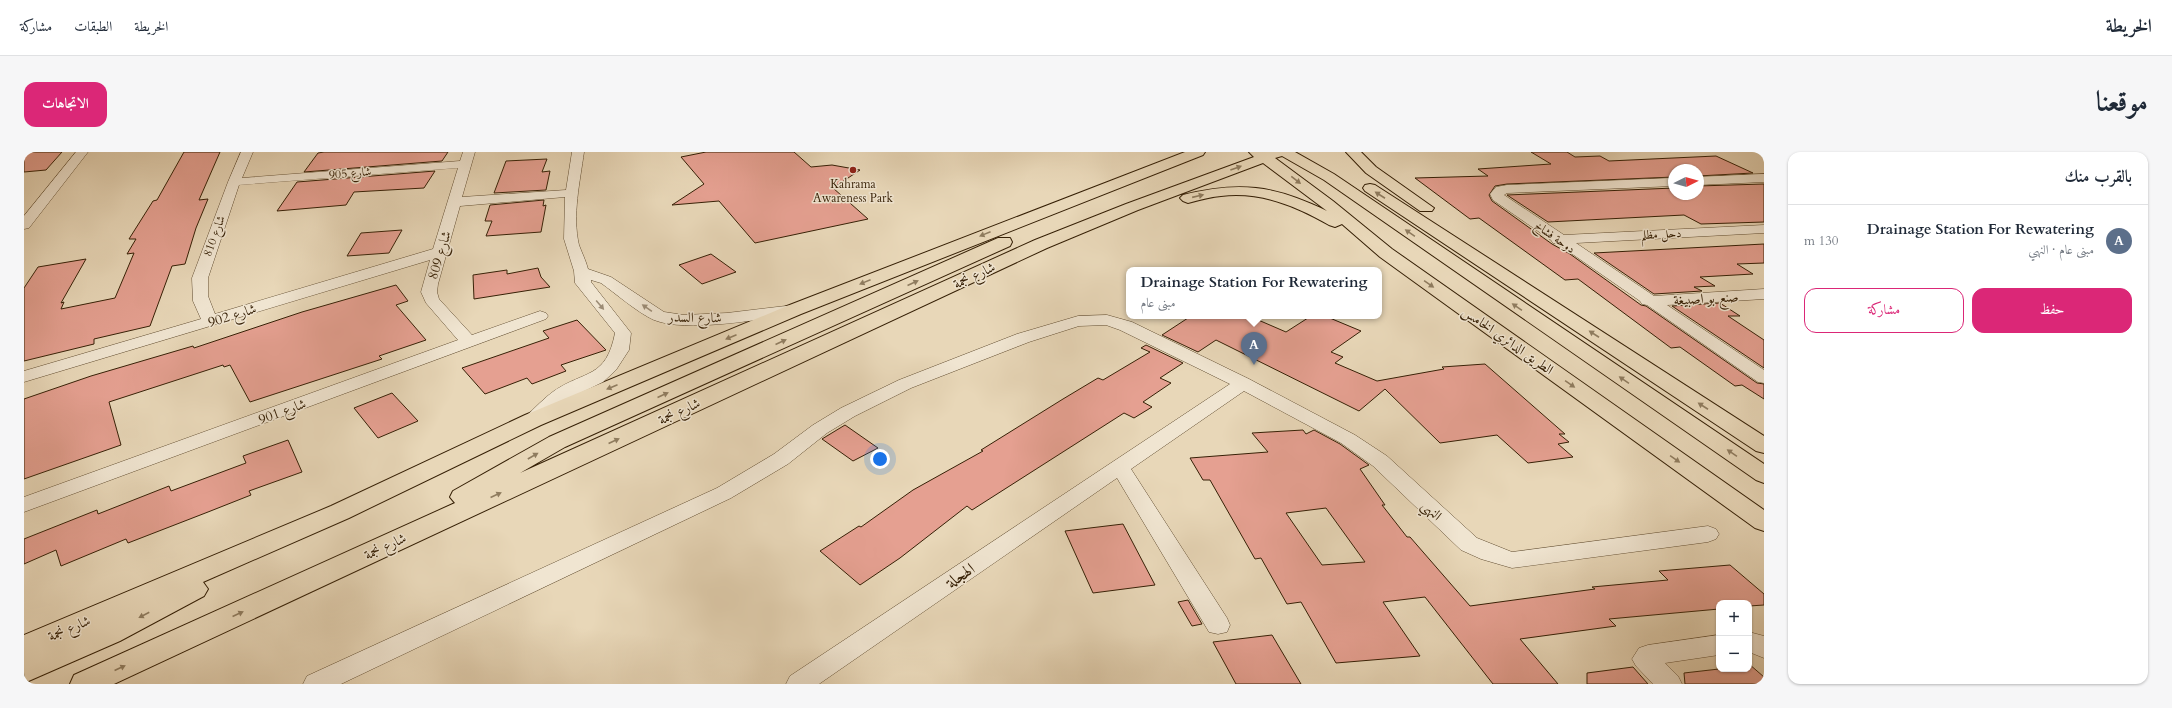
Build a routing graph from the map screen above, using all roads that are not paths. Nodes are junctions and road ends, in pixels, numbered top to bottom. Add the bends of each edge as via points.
1 (82, 152) edge
2 (247, 152) edge
3 (578, 152) edge
4 (1172, 152) edge
5 (1198, 152) edge
6 (1239, 152) edge
7 (1285, 152) edge
8 (1314, 152) edge
9 (1353, 152) edge
10 (1267, 154) edge
11 (467, 158) edge
12 (1146, 172) junction
13 (1764, 178) edge
14 (1704, 181) edge
15 (234, 182) junction
16 (1668, 182) edge
17 (572, 193) junction
18 (454, 202) junction
19 (1132, 207) junction
20 (24, 225) edge
21 (1764, 229) edge
22 (1558, 240) junction
23 (440, 252) junction
24 (1386, 253) junction
25 (1477, 257) junction
26 (584, 272) junction
27 (1764, 294) edge
28 (1648, 301) junction
29 (794, 310) junction
30 (540, 316) dead end
31 (211, 321) junction
32 (469, 342) junction
33 (24, 377) edge
34 (1764, 378) edge
35 (1243, 383) junction
36 (533, 420) junction
37 (1764, 446) edge
38 (1120, 467) junction
39 (1764, 475) edge
40 (24, 505) edge
41 (340, 512) junction
42 (1764, 522) edge
43 (1708, 534) dead end
44 (341, 566) junction
45 (1218, 625) dead end
46 (1752, 642) edge
47 (1716, 645) edge
48 (24, 647) edge
49 (1764, 648) edge
50 (24, 671) edge
51 (84, 684) edge
52 (316, 684) edge
53 (798, 684) edge
54 (1668, 684) edge

1 - 20 street
2 - 15 street, شارع 810
3 - 17 street
4 - 12 main road
5 - 12 main road, شارع نجمة
44 -> 6 main road via 557,442 1026,232
39 -> 7 main road via 1329,177
25 -> 8 main road
9 - 25 main road via 1370,170 1432,213
19 -> 10 main road, شارع نجمة
10 -> 24 main road, الطريق الدائري الخامس
11 - 15 street, شارع 905
11 - 18 street, شارع 809
12 -> 29 main road, شارع نجمة
13 - 14 street
15 - 31 street, شارع 810 via 200,278 198,292 201,307
16 - 22 street, دوحة فشاخ via 1497,192 1498,197
17 - 18 street
17 - 26 street via 569,226 571,241 574,255
18 - 23 street, شارع 809
19 -> 24 main road via 1222,191 1259,191 1321,214
44 -> 19 main road, شارع نجمة via 1041,244
21 - 22 street, دحل مظلم
22 - 28 street, دوحة فشاخ
23 - 31 street, شارع 902
23 - 32 street, شارع 809 via 429,292 432,300
24 -> 42 main road, الطريق الدائري الخامس
37 -> 25 main road
29 -> 26 street, شارع السدر via 684,320 659,316 606,280
26 -> 36 street via 583,283 623,333 620,350 610,366 597,378 561,395
27 - 28 street, صنع بو اصبيغة
28 - 34 street, دوحة فشاخ
29 -> 36 main road, شارع نجمة
30 - 32 street, شارع 901
31 - 33 street, شارع 902
32 - 40 street, شارع 901
35 - 38 street, الهجلة
35 - 43 street, النهي via 1364,449 1380,461 1454,532 1469,544 1489,553 1512,560
35 - 52 street, النهي via 1126,326 1097,319 1066,324 978,354 905,384 848,412 758,474 711,499
36 - 41 main road, شارع نجمة
38 - 45 street
38 - 53 street, الهجلة
41 - 48 main road, شارع نجمة
41 -> 50 main road via 110,633
51 -> 44 main road, شارع نجمة
46 - 49 street
47 - 54 street via 1648,655 1645,659

